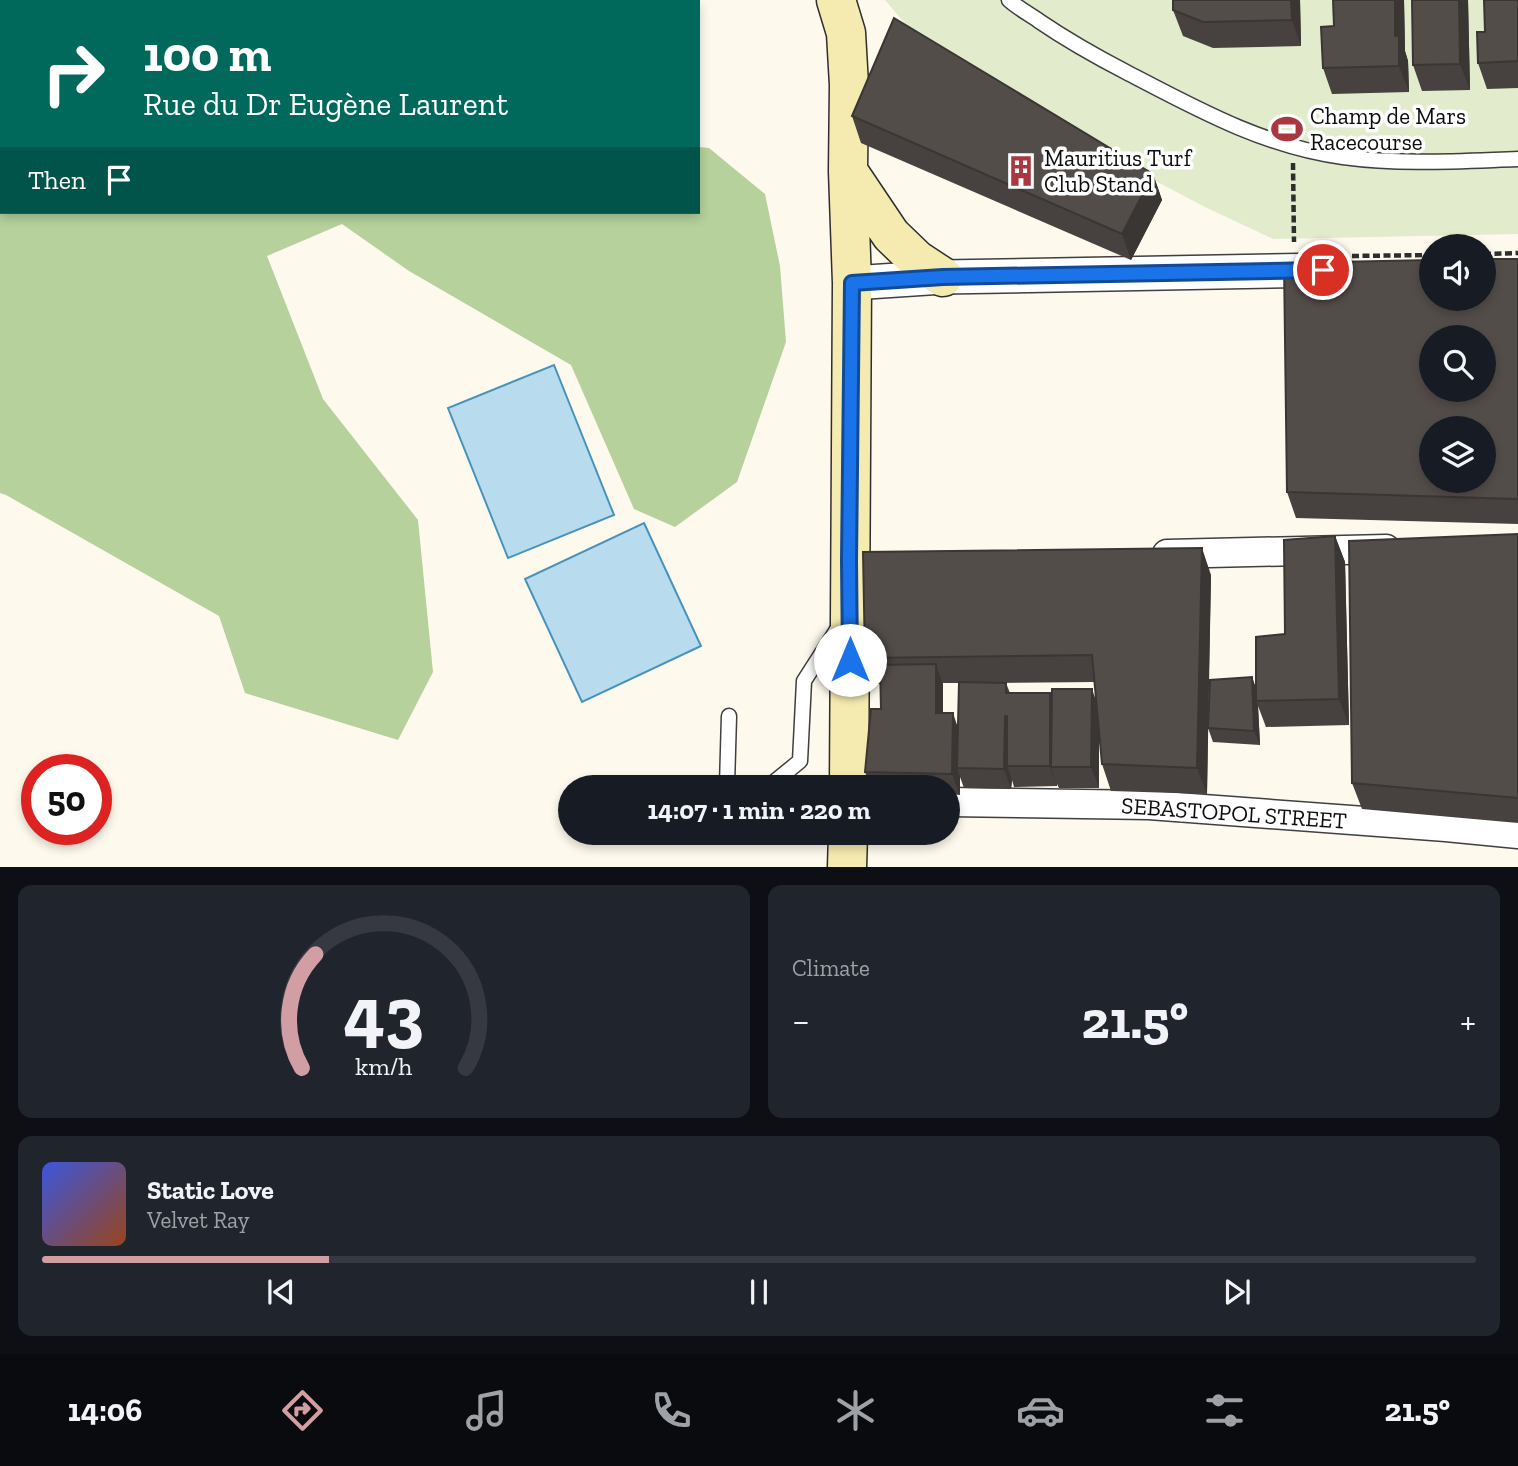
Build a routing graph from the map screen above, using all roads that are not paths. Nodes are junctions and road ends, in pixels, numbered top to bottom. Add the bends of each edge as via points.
1 (836, 0) edge
2 (1009, 0) edge
3 (1518, 159) edge
4 (848, 171) junction
5 (1362, 269) edge
6 (943, 277) junction
7 (852, 283) junction
8 (1406, 548) edge
9 (1142, 555) edge
10 (850, 609) junction
11 (729, 716) dead end
12 (727, 775) edge
13 (783, 775) edge
14 (849, 775) edge
15 (960, 802) edge
16 (1518, 834) edge
17 (848, 845) edge
18 (847, 867) edge

1 - 4 main road via 846,33
2 - 3 lane via 1145,82 1293,148 1343,158 1417,162
4 - 6 main road via 891,235
4 - 7 main road
5 - 6 street
6 - 7 street
7 - 10 main road via 863,561
8 - 9 street
10 - 13 lane via 804,681 800,761
10 - 14 main road
11 - 12 lane
15 - 16 street, SEBASTOPOL STREET via 1149,805
17 - 18 main road

